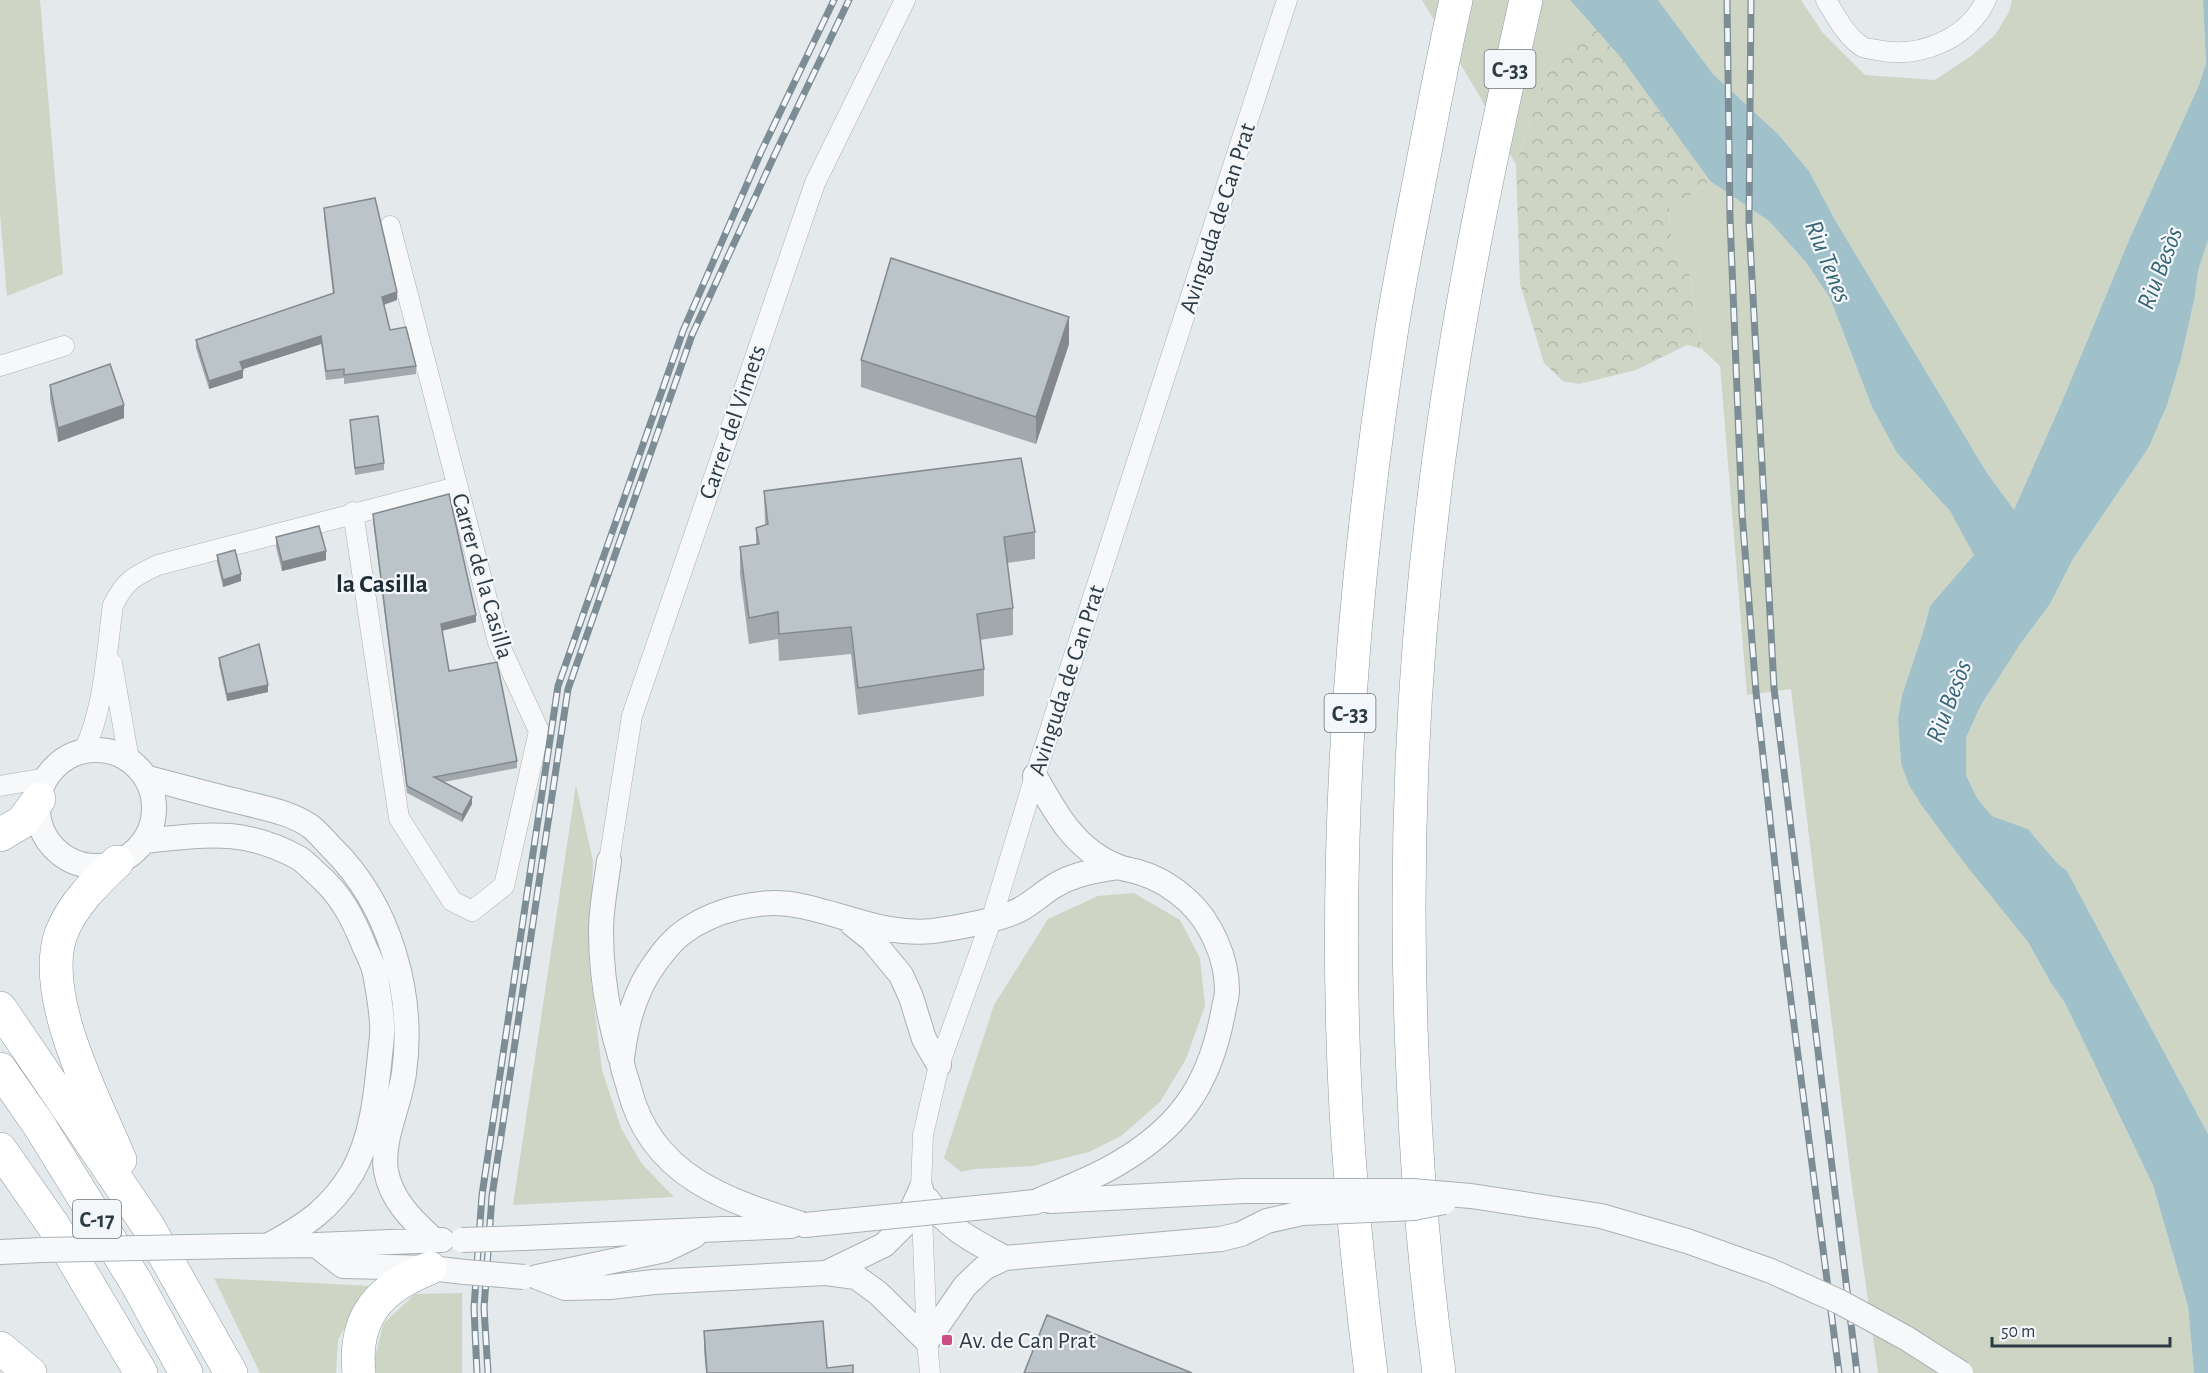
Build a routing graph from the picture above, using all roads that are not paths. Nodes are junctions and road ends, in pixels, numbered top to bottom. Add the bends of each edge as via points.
1 (905, 0) edge
2 (1287, 0) edge
3 (1456, 0) edge
4 (1526, 0) edge
5 (1826, 0) edge
6 (1986, 0) edge
7 (390, 226) dead end
8 (64, 346) dead end
9 (0, 366) edge
10 (457, 487) junction
11 (353, 513) junction
12 (108, 639) junction
13 (84, 752) junction
14 (137, 769) junction
15 (1035, 776) junction
16 (0, 786) edge
17 (43, 789) junction
18 (0, 835) edge
19 (144, 841) junction
20 (609, 861) joint
21 (117, 862) junction
22 (1119, 867) junction
23 (992, 918) junction
24 (845, 919) junction
25 (0, 1008) edge
26 (622, 1061) junction
27 (939, 1065) junction
28 (0, 1069) edge
29 (0, 1149) edge
30 (921, 1189) junction
31 (1471, 1196) junction
32 (1035, 1202) junction
33 (805, 1225) junction
34 (148, 1226) junction
35 (704, 1231) junction
36 (271, 1244) junction
37 (0, 1252) edge
38 (432, 1254) junction
39 (1005, 1257) junction
40 (826, 1273) junction
41 (530, 1277) junction
42 (927, 1341) junction
43 (0, 1348) edge
44 (30, 1373) edge
45 (141, 1373) edge
46 (186, 1373) edge
47 (231, 1373) edge
48 (359, 1373) edge
49 (930, 1373) edge
50 (1371, 1373) edge
51 (1439, 1373) edge
52 (1961, 1373) edge

1 - 20 street, Carrer del Vimets via 814,183 632,716
2 - 15 street, Avinguda de Can Prat
3 - 50 highway, C-33 via 1390,339 1354,641 1342,940 1346,1108 1357,1258
4 - 51 highway, C-33 via 1494,139 1460,320 1436,483 1415,696 1409,987 1416,1147
5 - 6 street via 1842,27 1863,47 1890,53 1934,47 1954,36
7 - 10 street, Carrer de la Casilla
8 - 9 street
10 - 11 street
10 - 11 street, Carrer de la Casilla via 498,642 539,731 504,886 472,911 452,901 399,818
11 - 12 street via 158,565 132,577 112,605
12 - 13 street via 101,700
12 - 14 street
13 - 14 street via 108,751
13 - 17 street via 63,761
14 - 19 street via 151,789 154,802 152,822
14 - 38 street via 278,810 310,826 349,864 375,906 401,980 407,1024 404,1074 386,1168 390,1187
15 - 22 street via 1056,815 1080,843
15 - 23 street, Avinguda de Can Prat
16 - 17 street
17 - 18 highway via 22,822
17 - 21 street via 41,825 55,848 77,863
19 - 21 street
19 - 36 street via 240,836 270,844 301,859 344,902 375,971 382,1025 375,1105 363,1146 353,1172 335,1198 303,1226
20 - 26 street via 602,950 610,1025
21 - 34 highway via 77,904 61,934 56,962 70,1043
22 - 23 street via 1070,878 1019,910
22 - 32 street via 1166,884 1187,900 1217,943 1227,990 1215,1049 1203,1081 1186,1108 1162,1131 1109,1169
23 - 24 street via 914,933
23 - 27 street, Avinguda de Can Prat
24 - 26 street via 799,905 752,905 705,920 680,934 641,985 629,1017
24 - 27 street via 872,940 901,975 924,1039
25 - 34 highway, C-17
26 - 33 street via 644,1128 682,1171 708,1189 747,1207
27 - 30 street, Avinguda de Can Prat via 923,1135
28 - 46 highway, C-17 via 136,1282
29 - 45 highway via 53,1225
30 - 39 street via 958,1232
30 - 40 street via 906,1223 884,1245
30 - 42 street, Avinguda de Can Prat
31 - 32 street, bridge via 1373,1190 1244,1191
31 - 39 street, bridge via 1414,1208 1302,1213 1267,1221 1221,1239
31 - 52 street, bridge via 1601,1216 1771,1271 1840,1302
32 - 33 street, bridge
33 - 35 street
34 - 47 highway, C-17
35 - 38 street, bridge via 462,1240
35 - 41 street via 665,1250
36 - 37 street, bridge
36 - 38 street via 316,1245 343,1266
38 - 41 street, bridge via 465,1272
38 - 48 highway via 382,1295 369,1314 357,1356
39 - 42 street via 984,1268 965,1286
40 - 41 street via 565,1288
40 - 42 street via 856,1277
42 - 49 street, Avinguda de Can Prat
43 - 44 highway

